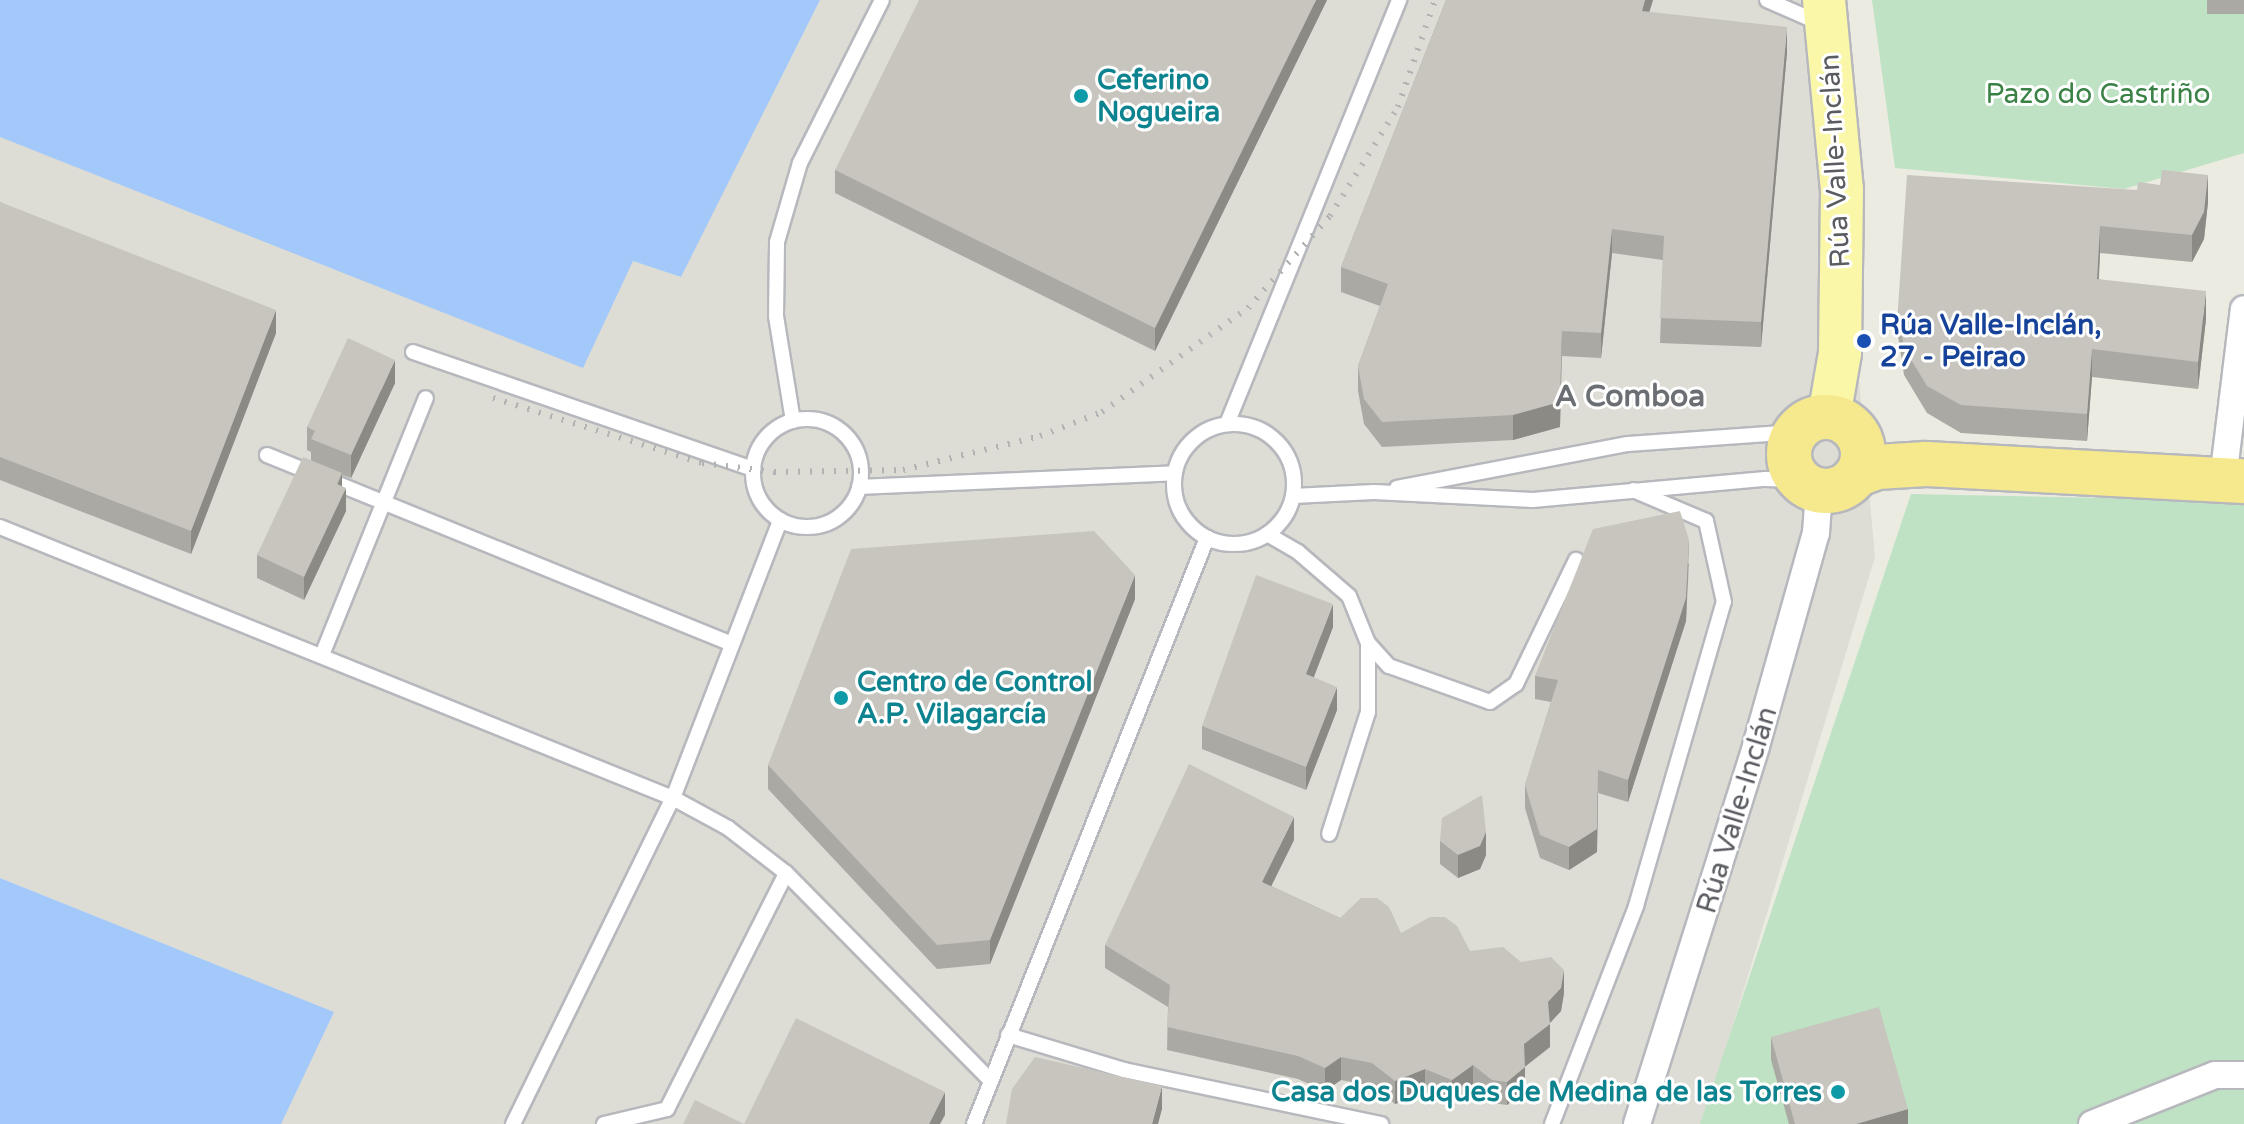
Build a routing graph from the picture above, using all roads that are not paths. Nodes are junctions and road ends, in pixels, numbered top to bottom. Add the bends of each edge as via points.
1 (882, 0) edge
2 (1399, 0) edge
3 (1767, 0) edge
4 (1826, 13) edge
5 (2244, 309) edge
6 (413, 352) dead end
7 (426, 398) dead end
8 (793, 421) junction
9 (1227, 424) junction
10 (1836, 439) junction
11 (267, 455) dead end
12 (753, 469) junction
13 (1174, 473) junction
14 (2234, 480) edge
15 (1809, 486) junction
16 (859, 487) junction
17 (1633, 490) junction
18 (1374, 492) junction
19 (1293, 496) junction
20 (384, 502) junction
21 (780, 520) junction
22 (0, 527) edge
23 (1267, 534) junction
24 (1207, 538) junction
25 (1576, 560) dead end
26 (1368, 643) junction
27 (732, 644) junction
28 (322, 655) junction
29 (673, 798) junction
30 (1329, 834) dead end
31 (786, 873) junction
32 (1008, 1035) junction
33 (2244, 1075) edge
34 (988, 1078) junction
35 (513, 1124) edge
36 (604, 1124) edge
37 (974, 1124) edge
38 (1381, 1124) edge
39 (1552, 1124) edge
40 (1637, 1124) edge
41 (2092, 1124) edge

1 - 8 lane via 800,163 777,242 776,316
2 - 9 lane
3 - 4 lane
4 - 10 main road, Rúa Valle-Inclán via 1842,189
5 - 14 street
6 - 12 lane
7 - 20 lane
8 - 12 lane via 766,437
8 - 16 lane via 822,421 845,435 858,458
9 - 13 lane via 1193,440
9 - 19 lane via 1263,431 1278,443 1289,459
10 - 14 highway via 1893,465
10 - 15 highway via 1789,457
10 - 15 highway via 1846,487
10 - 18 lane via 1628,444
11 - 20 lane
12 - 21 lane via 758,497
13 - 16 lane
13 - 24 lane via 1184,518
15 - 17 lane
15 - 40 street, Rúa Valle-Inclán via 1816,533 1760,733
16 - 21 lane via 847,509 827,523 795,526
17 - 18 lane via 1533,500
17 - 39 lane via 1706,521 1724,602 1636,906
18 - 19 lane
19 - 23 lane
20 - 27 lane
20 - 28 lane
21 - 27 lane
22 - 28 lane
23 - 24 lane via 1237,545
23 - 26 lane via 1298,552 1349,596
24 - 32 lane
25 - 26 lane via 1516,684 1490,702 1389,666
26 - 30 lane via 1368,712
27 - 29 lane
28 - 29 lane
29 - 31 lane via 728,828
29 - 35 lane
31 - 34 lane
31 - 36 lane via 667,1109
32 - 34 lane
32 - 38 lane via 1124,1070
33 - 41 street via 2215,1075
34 - 37 lane

